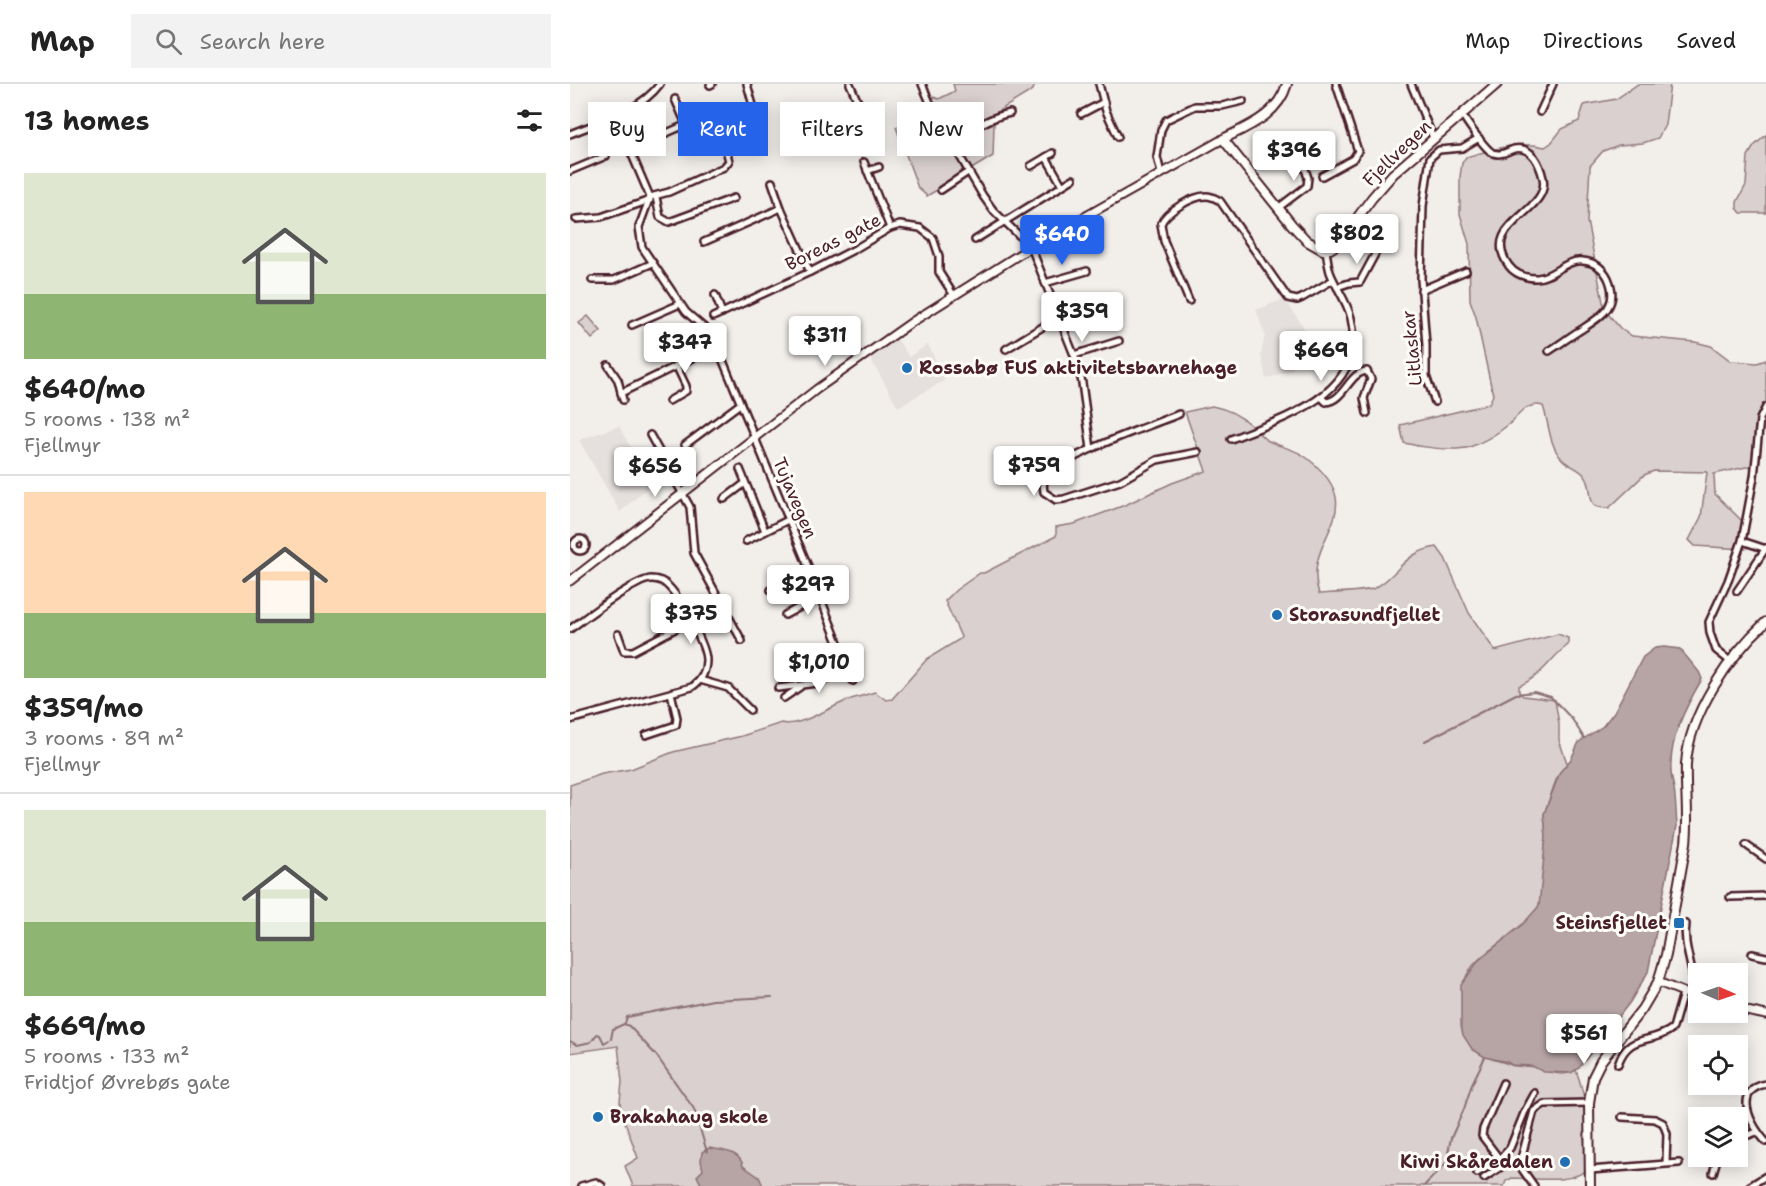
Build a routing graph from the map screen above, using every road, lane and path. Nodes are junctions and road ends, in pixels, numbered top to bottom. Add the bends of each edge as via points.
1 (660, 84) edge
2 (747, 84) edge
3 (850, 84) edge
4 (922, 84) edge
5 (1099, 84) edge
6 (1287, 84) edge
7 (1336, 84) edge
8 (1412, 84) edge
9 (1497, 84) edge
10 (1553, 84) edge
11 (675, 99) dead end
12 (1243, 101) dead end
13 (641, 102) edge
14 (752, 102) edge
15 (858, 102) edge
16 (930, 102) edge
17 (1104, 102) junction
18 (678, 107) edge
19 (1540, 112) dead end
20 (1010, 113) dead end
21 (1081, 114) dead end
22 (1462, 114) junction
23 (984, 122) edge
24 (588, 126) edge
25 (570, 134) edge
26 (1118, 137) dead end
27 (1433, 138) junction
28 (1479, 138) junction
29 (1223, 139) junction
30 (1053, 153) dead end
31 (1299, 153) dead end
32 (606, 156) dead end
33 (633, 156) edge
34 (728, 156) edge
35 (959, 156) edge
36 (1046, 157) junction
37 (864, 162) dead end
38 (1031, 166) dead end
39 (879, 167) dead end
40 (570, 171) edge
41 (867, 171) junction
42 (968, 172) junction
43 (1161, 173) junction
44 (1322, 176) dead end
45 (1073, 179) dead end
46 (772, 182) dead end
47 (1062, 185) junction
48 (941, 190) dead end
49 (652, 198) junction
50 (734, 198) dead end
51 (781, 208) junction
52 (1278, 208) junction
53 (576, 219) dead end
54 (1004, 221) junction
55 (890, 228) junction
56 (975, 240) dead end
57 (704, 242) dead end
58 (1381, 243) dead end
59 (1031, 247) junction
60 (1326, 250) junction
61 (653, 263) junction
62 (1087, 271) dead end
63 (1466, 271) dead end
64 (810, 272) junction
65 (592, 280) dead end
66 (1333, 280) junction
67 (1045, 284) junction
68 (1337, 287) junction
69 (1421, 290) junction
70 (954, 294) junction
71 (715, 295) dead end
72 (1189, 301) dead end
73 (680, 304) junction
74 (722, 312) junction
75 (713, 317) dead end
76 (1059, 317) junction
77 (632, 325) dead end
78 (1119, 341) dead end
79 (717, 346) junction
80 (1006, 349) dead end
81 (1549, 351) dead end
82 (1074, 355) junction
83 (608, 365) dead end
84 (676, 365) junction
85 (623, 392) junction
86 (1321, 397) junction
87 (623, 400) dead end
88 (669, 401) dead end
89 (1434, 402) dead end
90 (740, 404) junction
91 (1766, 408) edge
92 (1367, 413) dead end
93 (1179, 414) dead end
94 (650, 435) dead end
95 (754, 436) junction
96 (1231, 439) dead end
97 (685, 445) dead end
98 (1091, 449) junction
99 (1198, 452) dead end
100 (740, 470) dead end
101 (744, 484) junction
102 (682, 492) junction
103 (724, 499) dead end
104 (788, 520) junction
105 (765, 531) junction
106 (746, 541) dead end
107 (1742, 541) junction
108 (1766, 549) edge
109 (810, 570) junction
110 (570, 581) edge
111 (771, 590) dead end
112 (1737, 591) dead end
113 (820, 596) junction
114 (785, 615) dead end
115 (690, 621) junction
116 (1766, 621) edge
117 (570, 629) edge
118 (618, 634) dead end
119 (742, 641) dead end
120 (1731, 662) junction
121 (849, 667) junction
122 (700, 680) junction
123 (853, 681) dead end
124 (801, 686) junction
125 (778, 688) dead end
126 (671, 693) junction
127 (784, 698) dead end
128 (750, 710) dead end
129 (570, 720) edge
130 (646, 735) dead end
131 (1746, 845) dead end
132 (1766, 859) edge
133 (1766, 896) edge
134 (1730, 897) dead end
135 (1686, 924) dead end
136 (1752, 954) dead end
137 (1766, 957) edge
138 (1689, 963) edge
139 (1658, 982) junction
140 (1683, 993) junction
141 (1688, 995) edge
142 (1748, 1011) edge
143 (1766, 1015) edge
144 (1618, 1064) dead end
145 (1503, 1083) dead end
146 (1766, 1084) edge
147 (1535, 1093) dead end
148 (1589, 1103) junction
149 (1622, 1117) dead end
150 (1757, 1132) junction
151 (1748, 1135) edge
152 (1766, 1142) edge
153 (1500, 1159) junction
154 (1521, 1163) junction
155 (1666, 1163) junction
156 (1679, 1163) dead end
157 (1504, 1165) junction
158 (1715, 1167) edge
159 (1590, 1170) junction
160 (1477, 1173) dead end
161 (1713, 1173) dead end
162 (1766, 1176) edge
163 (1484, 1178) dead end
164 (581, 1186) edge
165 (602, 1186) edge
166 (1534, 1186) edge
167 (1590, 1186) edge
168 (1750, 1186) edge

1 - 13 street
2 - 14 street
3 - 15 street
4 - 16 street
5 - 17 street
6 - 29 main road via 1271,111
7 - 44 street via 1358,150 1353,159
8 - 27 street
9 - 22 main road, Fjellvegen
10 - 19 street
11 - 18 street
12 - 43 street via 1195,106 1166,120 1157,157
17 - 21 street
17 - 26 street
20 - 23 street
22 - 27 main road, Fjellvegen
22 - 28 street
24 - 25 street
27 - 60 main road, Fjellvegen via 1372,198 1338,244
28 - 69 street, Litlaskar via 1462,148 1441,149 1430,158 1423,206
28 - 81 street via 1494,153 1528,151 1542,175 1544,189 1540,198 1513,222 1503,237 1503,252 1510,267 1519,274 1537,278 1570,262 1584,261 1602,270 1609,281 1611,300 1605,313
29 - 43 street
29 - 52 main road
30 - 36 street
31 - 52 street via 1308,178 1306,186
32 - 40 street
33 - 49 street
34 - 49 street via 724,167
35 - 42 street
36 - 38 street
36 - 47 street
37 - 41 street
39 - 41 street
41 - 55 street
42 - 48 street
42 - 54 street
43 - 59 street
45 - 47 street
46 - 51 street
47 - 54 street
49 - 50 street via 660,217 669,222
49 - 53 street via 601,217
49 - 61 street, Tujavegen via 639,227 639,237
51 - 57 street
51 - 64 street
52 - 60 main road via 1307,241
54 - 56 street
54 - 59 street
55 - 64 street, Boreas gate
55 - 70 street, Boreas gate via 910,225 933,238 939,272
58 - 68 street via 1360,282
59 - 67 street
59 - 70 street
60 - 66 street
61 - 65 street via 614,280
61 - 73 street, Tujavegen
62 - 67 street
63 - 69 street, Litlaskar
64 - 74 street, Boreas gate
66 - 68 street
66 - 72 street via 1297,300 1288,298 1220,201 1205,196 1170,212 1161,224
67 - 76 street
68 - 86 street via 1351,319 1352,342 1344,372
69 - 89 street, Litlaskar via 1426,376
70 - 95 street
71 - 74 street
73 - 77 street
73 - 79 street, Tujavegen via 690,318 708,331
74 - 75 street, Boreas gate
76 - 80 street
76 - 82 street
78 - 82 street
79 - 84 street
79 - 90 street, Tujavegen
82 - 98 street
83 - 85 street
84 - 85 street
84 - 88 street via 686,389
85 - 87 street
86 - 92 street via 1326,402 1335,399 1358,374 1367,371 1371,379 1364,398
86 - 96 street via 1297,412
90 - 95 street, Tujavegen
90 - 97 street
91 - 107 street via 1758,427
93 - 98 street
94 - 102 street
95 - 102 street
95 - 104 street, Tujavegen
98 - 99 street via 1050,473 1043,486 1049,497 1064,499 1120,481 1157,460
100 - 101 street
101 - 103 street
101 - 105 street
102 - 110 street
102 - 119 street via 691,513 694,553
104 - 105 street
104 - 109 street, Tujavegen
105 - 106 street
107 - 108 street
107 - 120 street via 1709,622 1716,650
108 - 112 street
109 - 111 street
109 - 113 street, Tujavegen
113 - 114 street
113 - 121 street, Tujavegen
115 - 117 street via 668,586 651,579 638,583
115 - 118 street via 628,652
115 - 122 street via 705,651
116 - 120 main road
120 - 139 main road via 1703,707 1689,746 1688,829
121 - 123 street, Tujavegen
121 - 124 street via 825,680
122 - 126 street via 692,687
122 - 128 street via 728,688
124 - 125 street
124 - 127 street
126 - 129 street
126 - 130 street via 678,718 676,725
131 - 132 street
133 - 134 street
135 - 138 street via 1684,945
136 - 137 street
139 - 140 street
139 - 148 main road via 1601,1061 1593,1077
140 - 141 street
140 - 144 street via 1673,1028 1631,1044
142 - 143 street
145 - 153 street via 1482,1132 1483,1139
146 - 150 street via 1755,1088 1748,1100 1749,1116
147 - 153 street via 1510,1148
148 - 154 street via 1550,1103 1538,1107 1531,1118
148 - 159 main road
149 - 155 street via 1663,1123
150 - 151 street
150 - 152 street
153 - 157 street
153 - 160 street
154 - 157 street
154 - 166 street
155 - 156 street
155 - 159 street
157 - 163 street
158 - 161 street
159 - 167 main road
162 - 168 street
164 - 165 street via 596,1182

